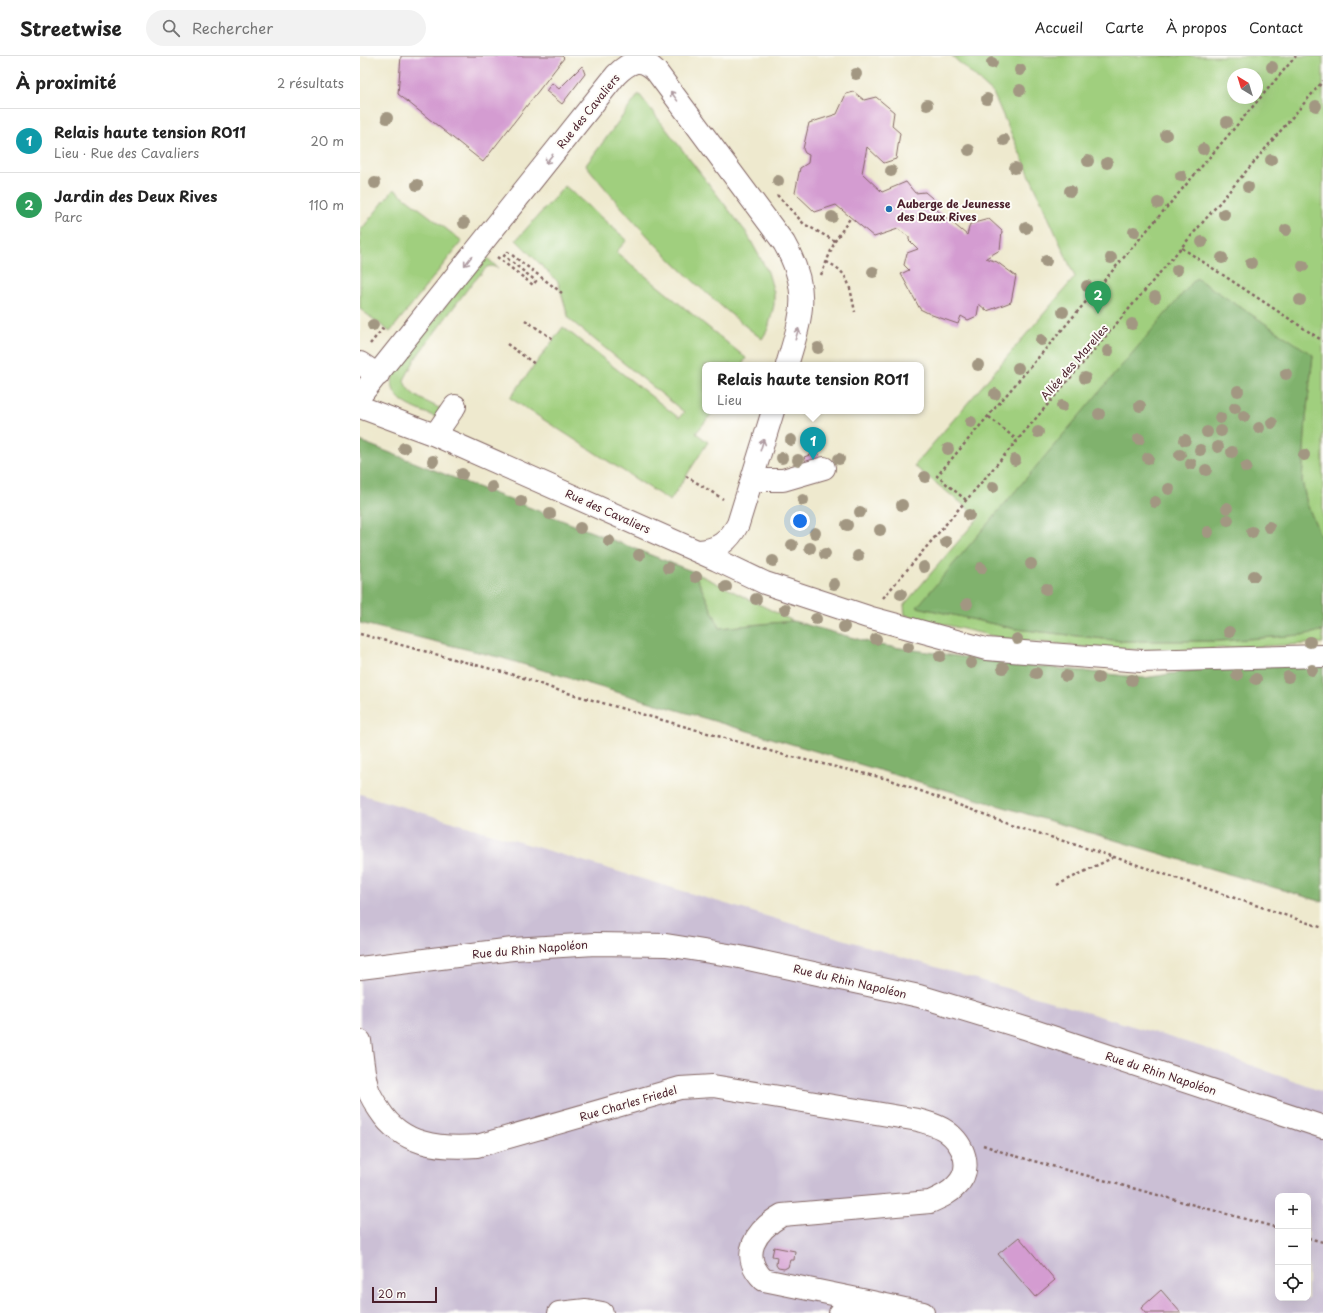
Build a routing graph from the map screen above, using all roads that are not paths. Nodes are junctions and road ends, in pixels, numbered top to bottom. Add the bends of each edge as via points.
1 (633, 59) edge
2 (365, 354) edge
3 (788, 362) edge
4 (378, 375) junction
5 (360, 396) edge
6 (455, 406) dead end
7 (360, 407) edge
8 (772, 414) edge
9 (435, 435) junction
10 (824, 468) dead end
11 (752, 480) junction
12 (698, 551) junction
13 (1323, 656) edge
14 (360, 968) edge
15 (361, 1050) edge
16 (1323, 1127) edge
17 (867, 1301) junction
18 (559, 1313) edge
19 (602, 1313) edge
20 (840, 1313) edge
21 (923, 1313) edge

3 -> 1 street, Rue des Cavaliers via 801,322 802,302 797,270 784,243 649,64
1 -> 4 street, Rue des Cavaliers via 616,75 488,223
2 - 4 street
4 - 5 street, Rue des Cavaliers
6 - 9 street
7 - 9 street, Rue des Cavaliers
11 -> 8 street
9 - 12 street, Rue des Cavaliers
10 - 11 street via 783,480
11 - 12 street via 733,534 716,548
12 - 13 street, Rue des Cavaliers via 765,583 868,617 993,650 1141,661
14 - 16 street, Rue du Rhin Napoléon via 512,949 595,944 666,945 735,956 919,996 1028,1029
15 - 17 street, Rue Charles Friedel via 367,1088 386,1120 413,1140 430,1145 454,1148 477,1146 680,1088 713,1086 935,1125 947,1132 964,1153 967,1164 964,1176 956,1187 930,1202 782,1215 767,1225 755,1241 751,1262 755,1272 764,1280
17 - 20 street
17 - 21 street
18 - 19 street via 586,1310

